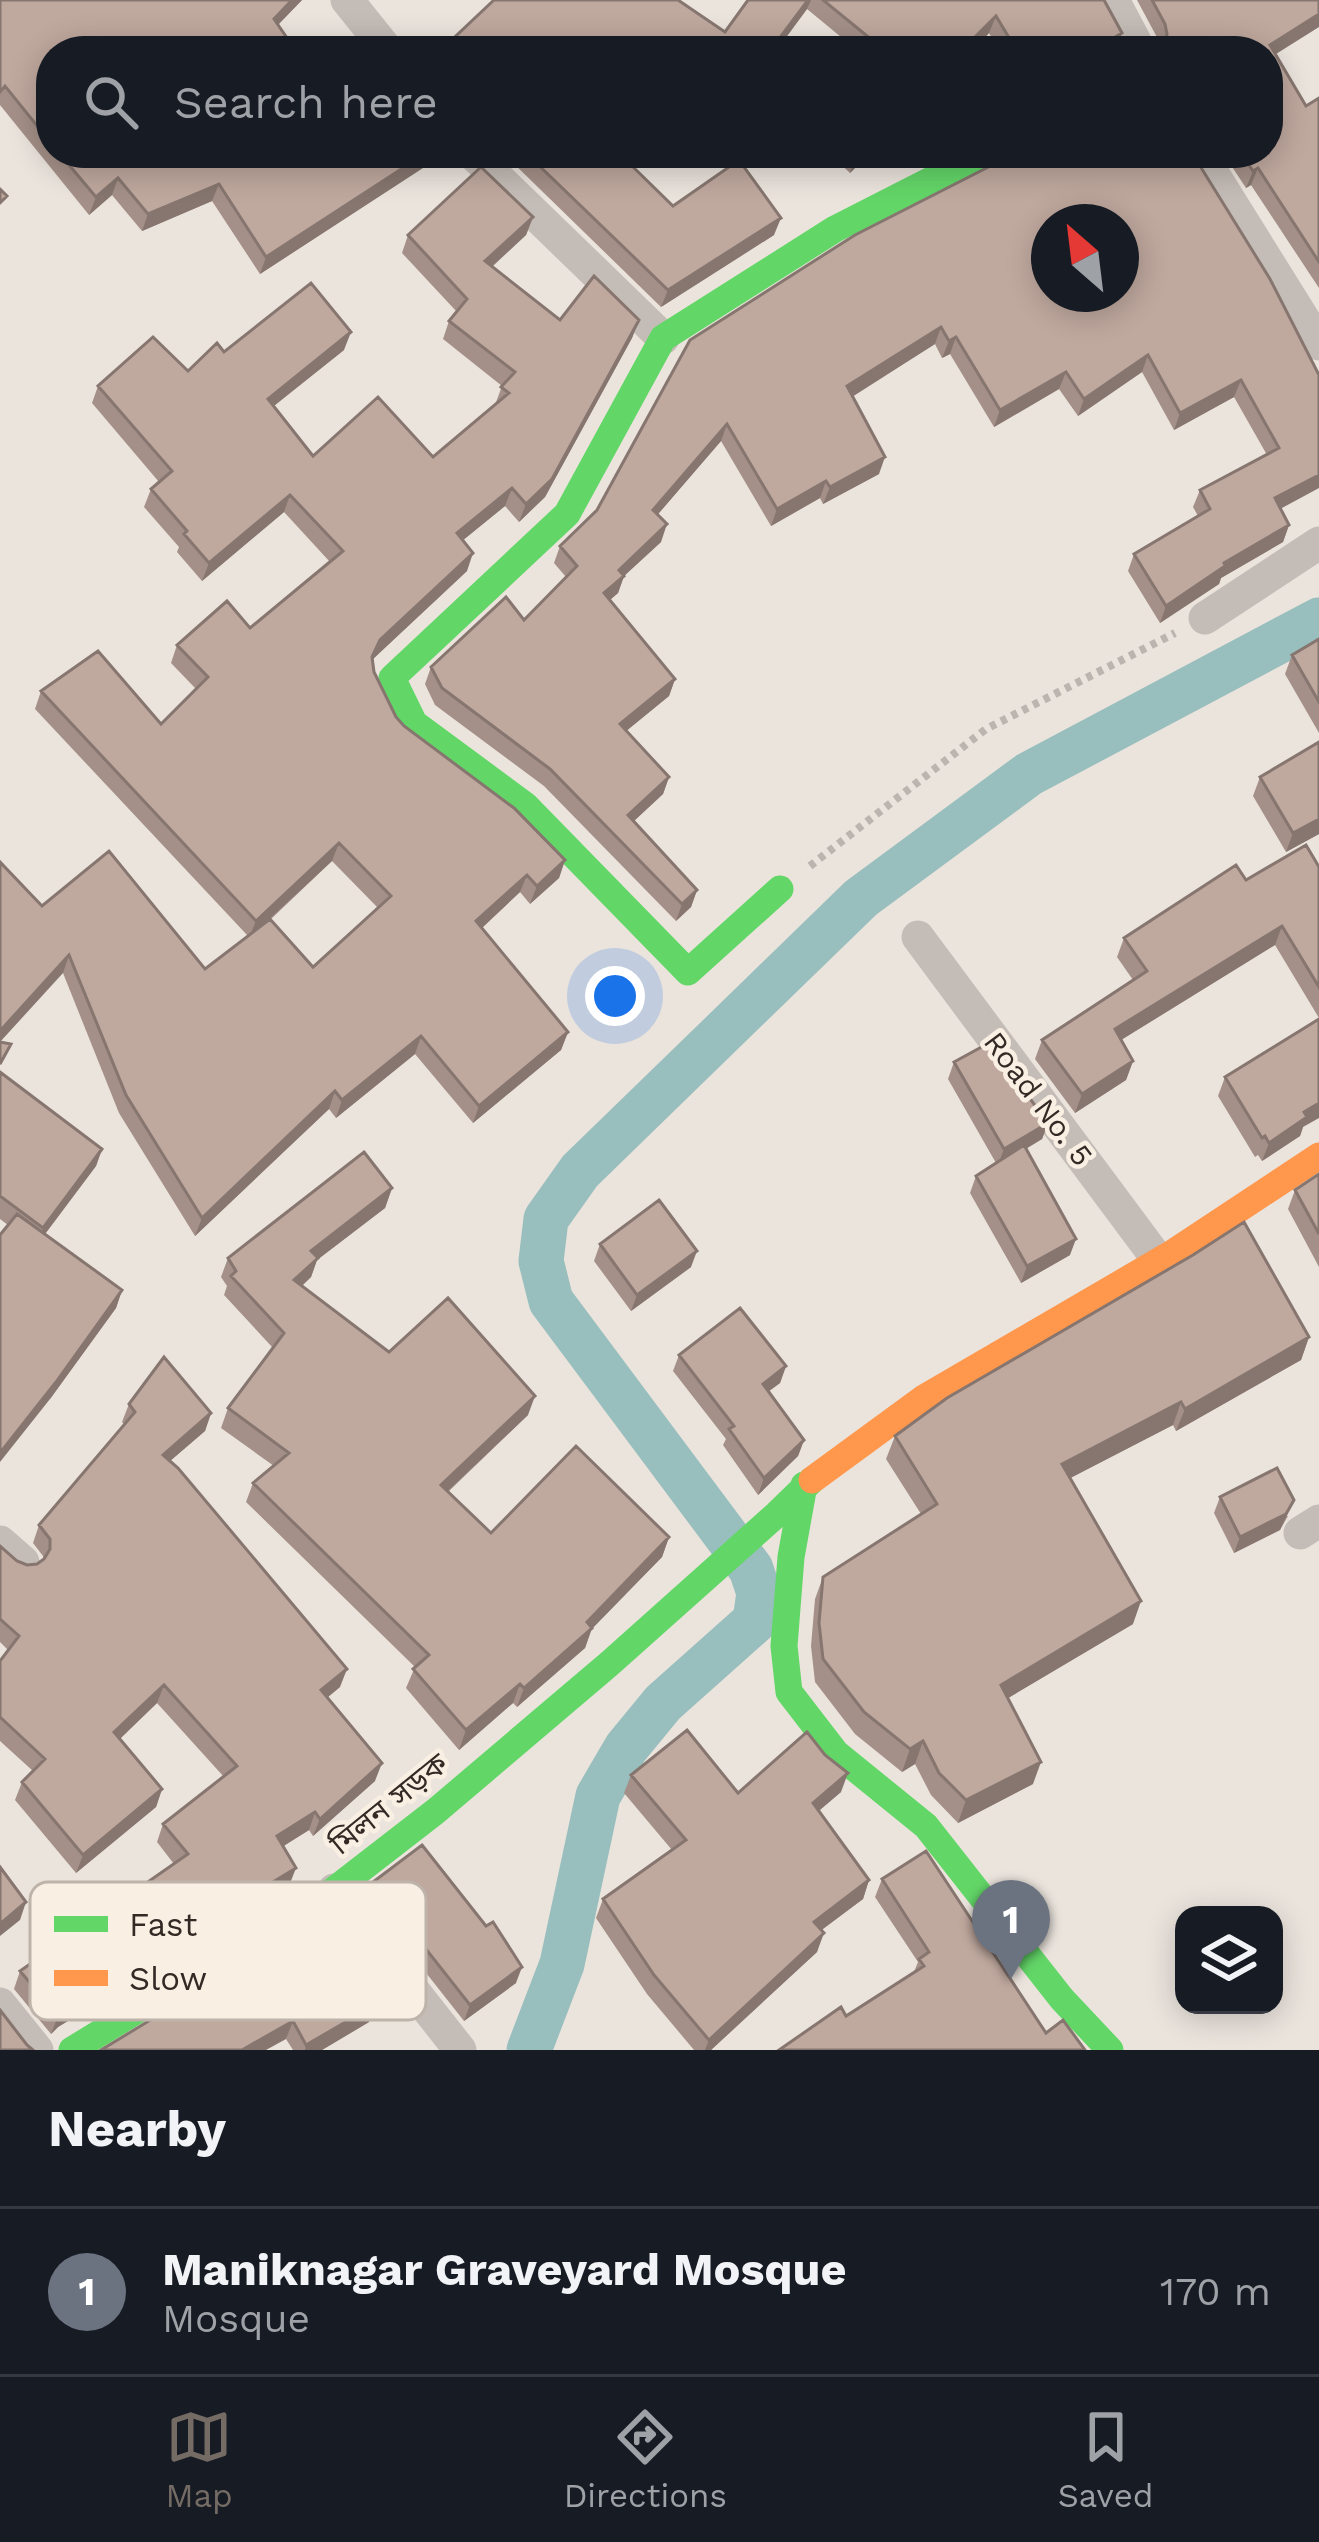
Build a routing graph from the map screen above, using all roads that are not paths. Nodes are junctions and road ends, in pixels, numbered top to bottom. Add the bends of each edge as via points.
1 (346, 0) edge
2 (1113, 0) edge
3 (376, 36) edge
4 (1131, 36) edge
5 (499, 168) edge
6 (955, 168) edge
7 (1209, 168) edge
8 (663, 338) junction
9 (1319, 344) edge
10 (1319, 543) edge
11 (1205, 618) road end
12 (780, 889) road end
13 (918, 937) dead end
14 (1319, 1156) edge
15 (1159, 1261) junction
16 (804, 1485) junction
17 (345, 1882) edge
18 (0, 2004) edge
19 (426, 2007) edge
20 (128, 2020) edge
21 (87, 2046) edge
22 (37, 2050) edge
23 (460, 2050) edge
24 (1110, 2050) edge

1 - 3 street
2 - 4 street
5 - 8 street
6 - 8 street via 835,229
7 - 9 street
8 - 12 street via 567,514 392,678 414,723 525,805 688,972
10 - 11 street
13 - 15 street, Road No. 5
14 - 15 street, মিলন সড়ক
15 - 16 street, মিলন সড়ক via 924,1397
16 - 17 street, মিলন সড়ক via 609,1664
16 - 24 street via 784,1646 789,1692 836,1753 926,1826
18 - 22 street
19 - 23 street
20 - 21 street, মিলন সড়ক

